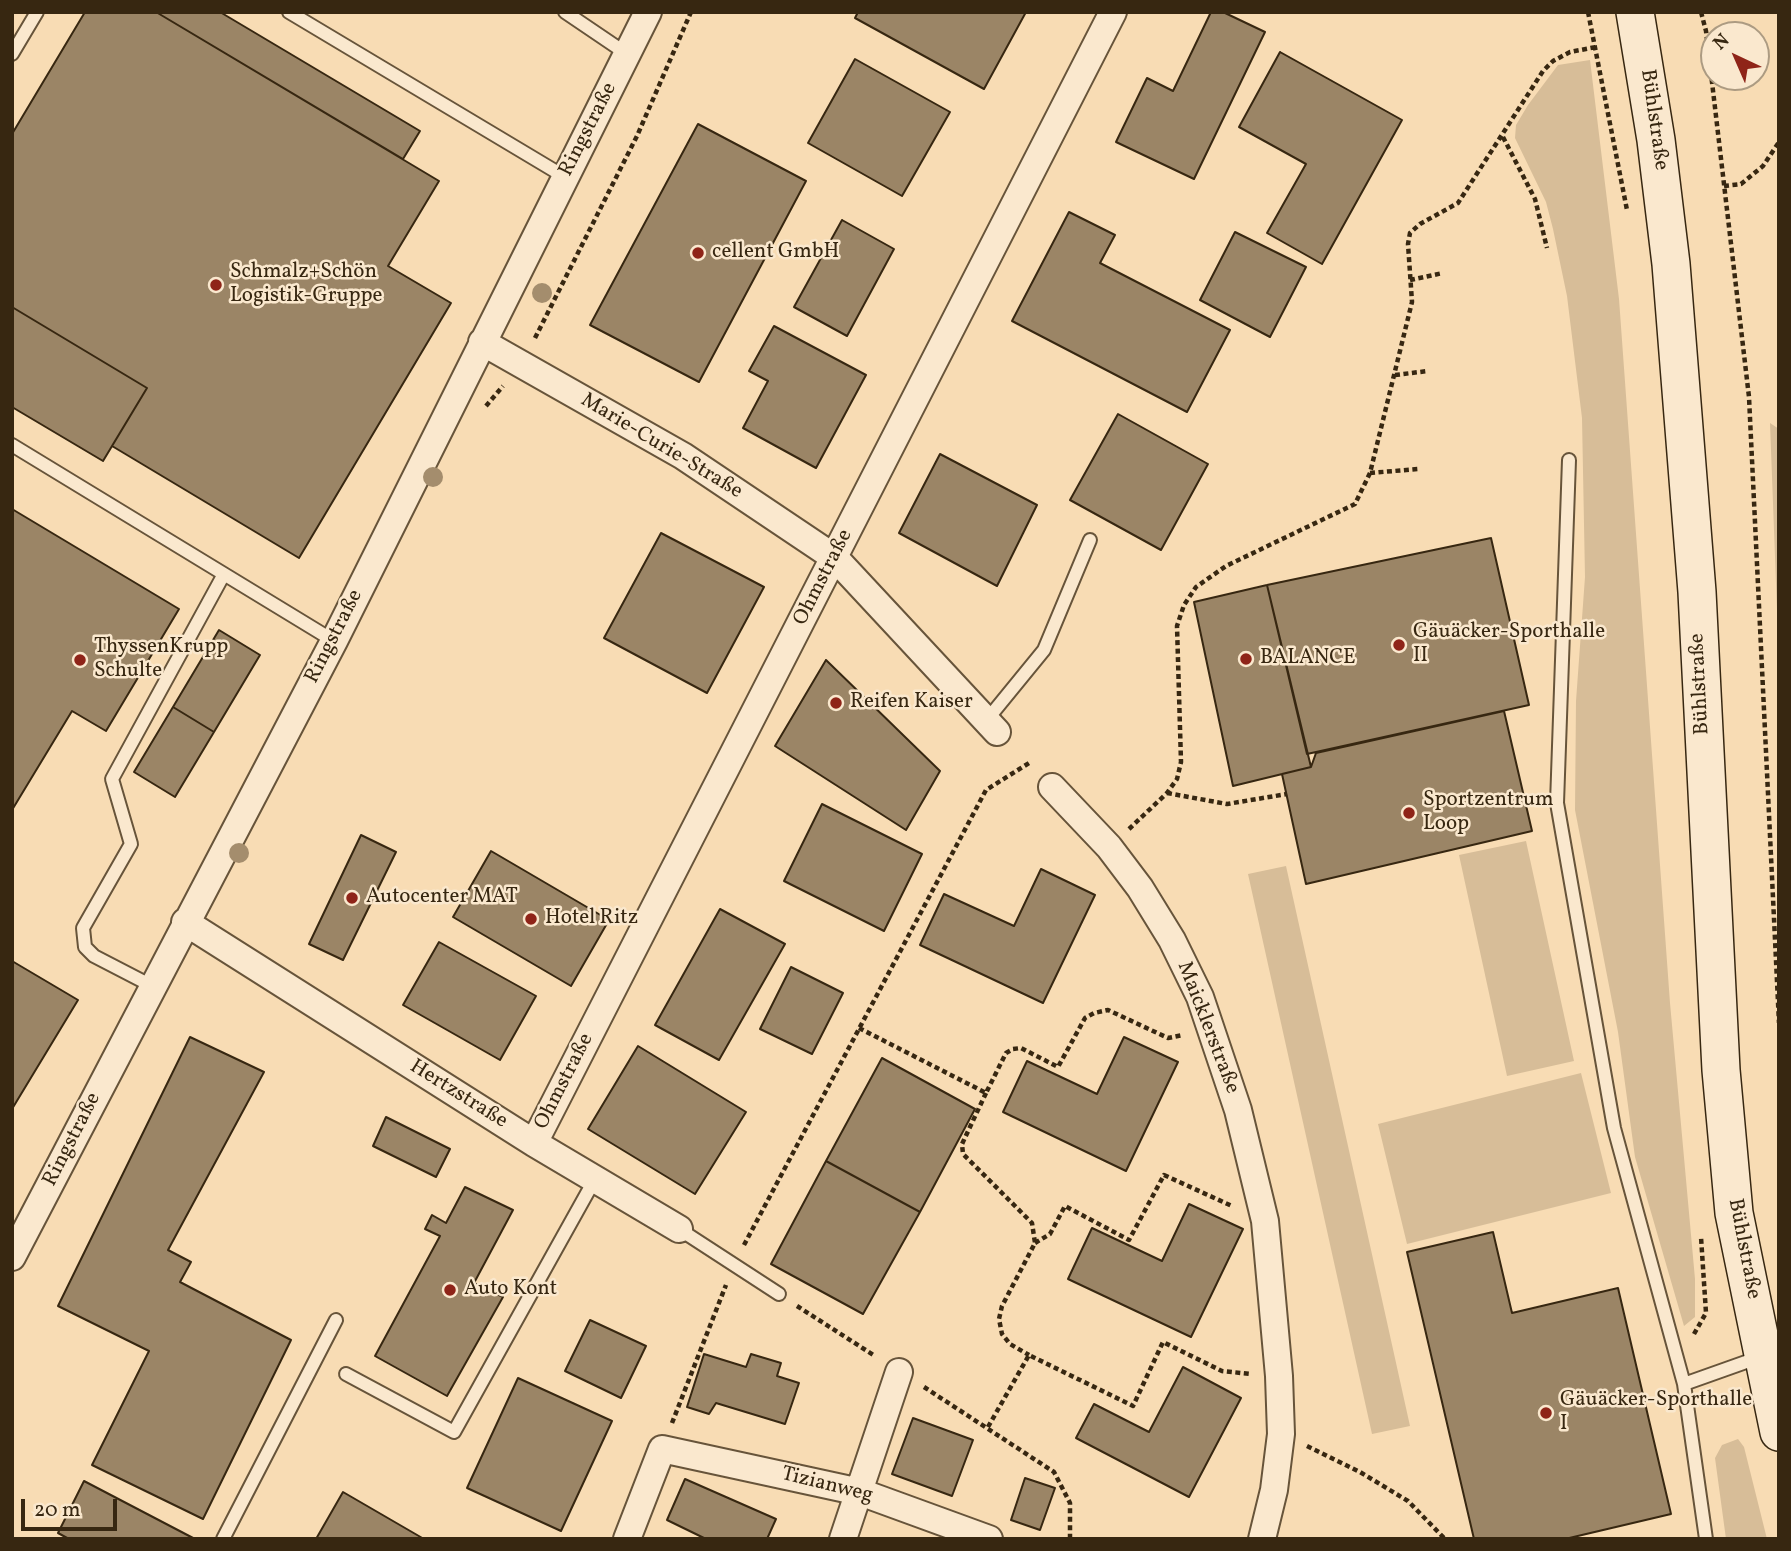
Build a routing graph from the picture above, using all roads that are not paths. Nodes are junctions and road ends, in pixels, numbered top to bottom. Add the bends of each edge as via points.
1 (37, 12) edge
2 (289, 12) edge
3 (565, 12) edge
4 (648, 12) edge
5 (1113, 12) edge
6 (1635, 12) edge
7 (12, 54) edge
8 (627, 54) junction
9 (565, 177) junction
10 (482, 342) junction
11 (12, 445) edge
12 (1569, 460) dead end
13 (1090, 540) dead end
14 (835, 558) junction
15 (225, 574) junction
16 (334, 641) junction
17 (992, 727) joint
18 (1052, 787) road end
19 (185, 922) junction
20 (152, 986) junction
21 (534, 1143) junction
22 (595, 1179) junction
23 (679, 1229) joint
24 (12, 1257) edge
25 (779, 1294) road end
26 (336, 1320) dead end
27 (1764, 1356) junction
28 (899, 1372) road end
29 (346, 1374) dead end
30 (1684, 1384) junction
31 (1779, 1432) edge
32 (860, 1492) junction
33 (223, 1539) edge
34 (627, 1539) edge
35 (844, 1539) edge
36 (989, 1539) edge
37 (1262, 1539) edge
38 (1706, 1539) edge

1 - 7 lane
2 - 9 lane
3 - 8 lane
4 - 8 street, Ringstraße
5 - 14 street, Ohmstraße
6 - 27 main road, Bühlstraße via 1656,140 1673,291 1697,592 1721,1070 1733,1200
8 - 9 street, Ringstraße
9 - 10 street, Ringstraße
10 - 14 street, Marie-Curie-Straße via 683,456
10 - 16 street, Ringstraße
11 - 15 lane
12 - 30 lane via 1557,803 1614,1128
13 - 17 lane via 1044,650
14 - 17 street
14 - 21 street, Ohmstraße
15 - 16 lane
15 - 20 lane via 112,779 131,844 83,928 85,947 94,956
16 - 19 street, Ringstraße
18 - 37 street, Maicklerstraße via 1109,847 1172,940 1211,1026 1238,1110 1265,1220 1279,1376 1281,1434
19 - 20 street, Ringstraße
19 - 21 street, Hertzstraße
20 - 24 street, Ringstraße
21 - 22 street, Hertzstraße
22 - 23 street, Hertzstraße
22 - 29 lane via 453,1432
23 - 25 lane, Hertzstraße
26 - 33 lane
27 - 30 lane
27 - 31 main road, Bühlstraße
28 - 32 street
30 - 38 lane
32 - 34 street, Tizianweg via 662,1449
32 - 35 street
32 - 36 street, Tizianweg

